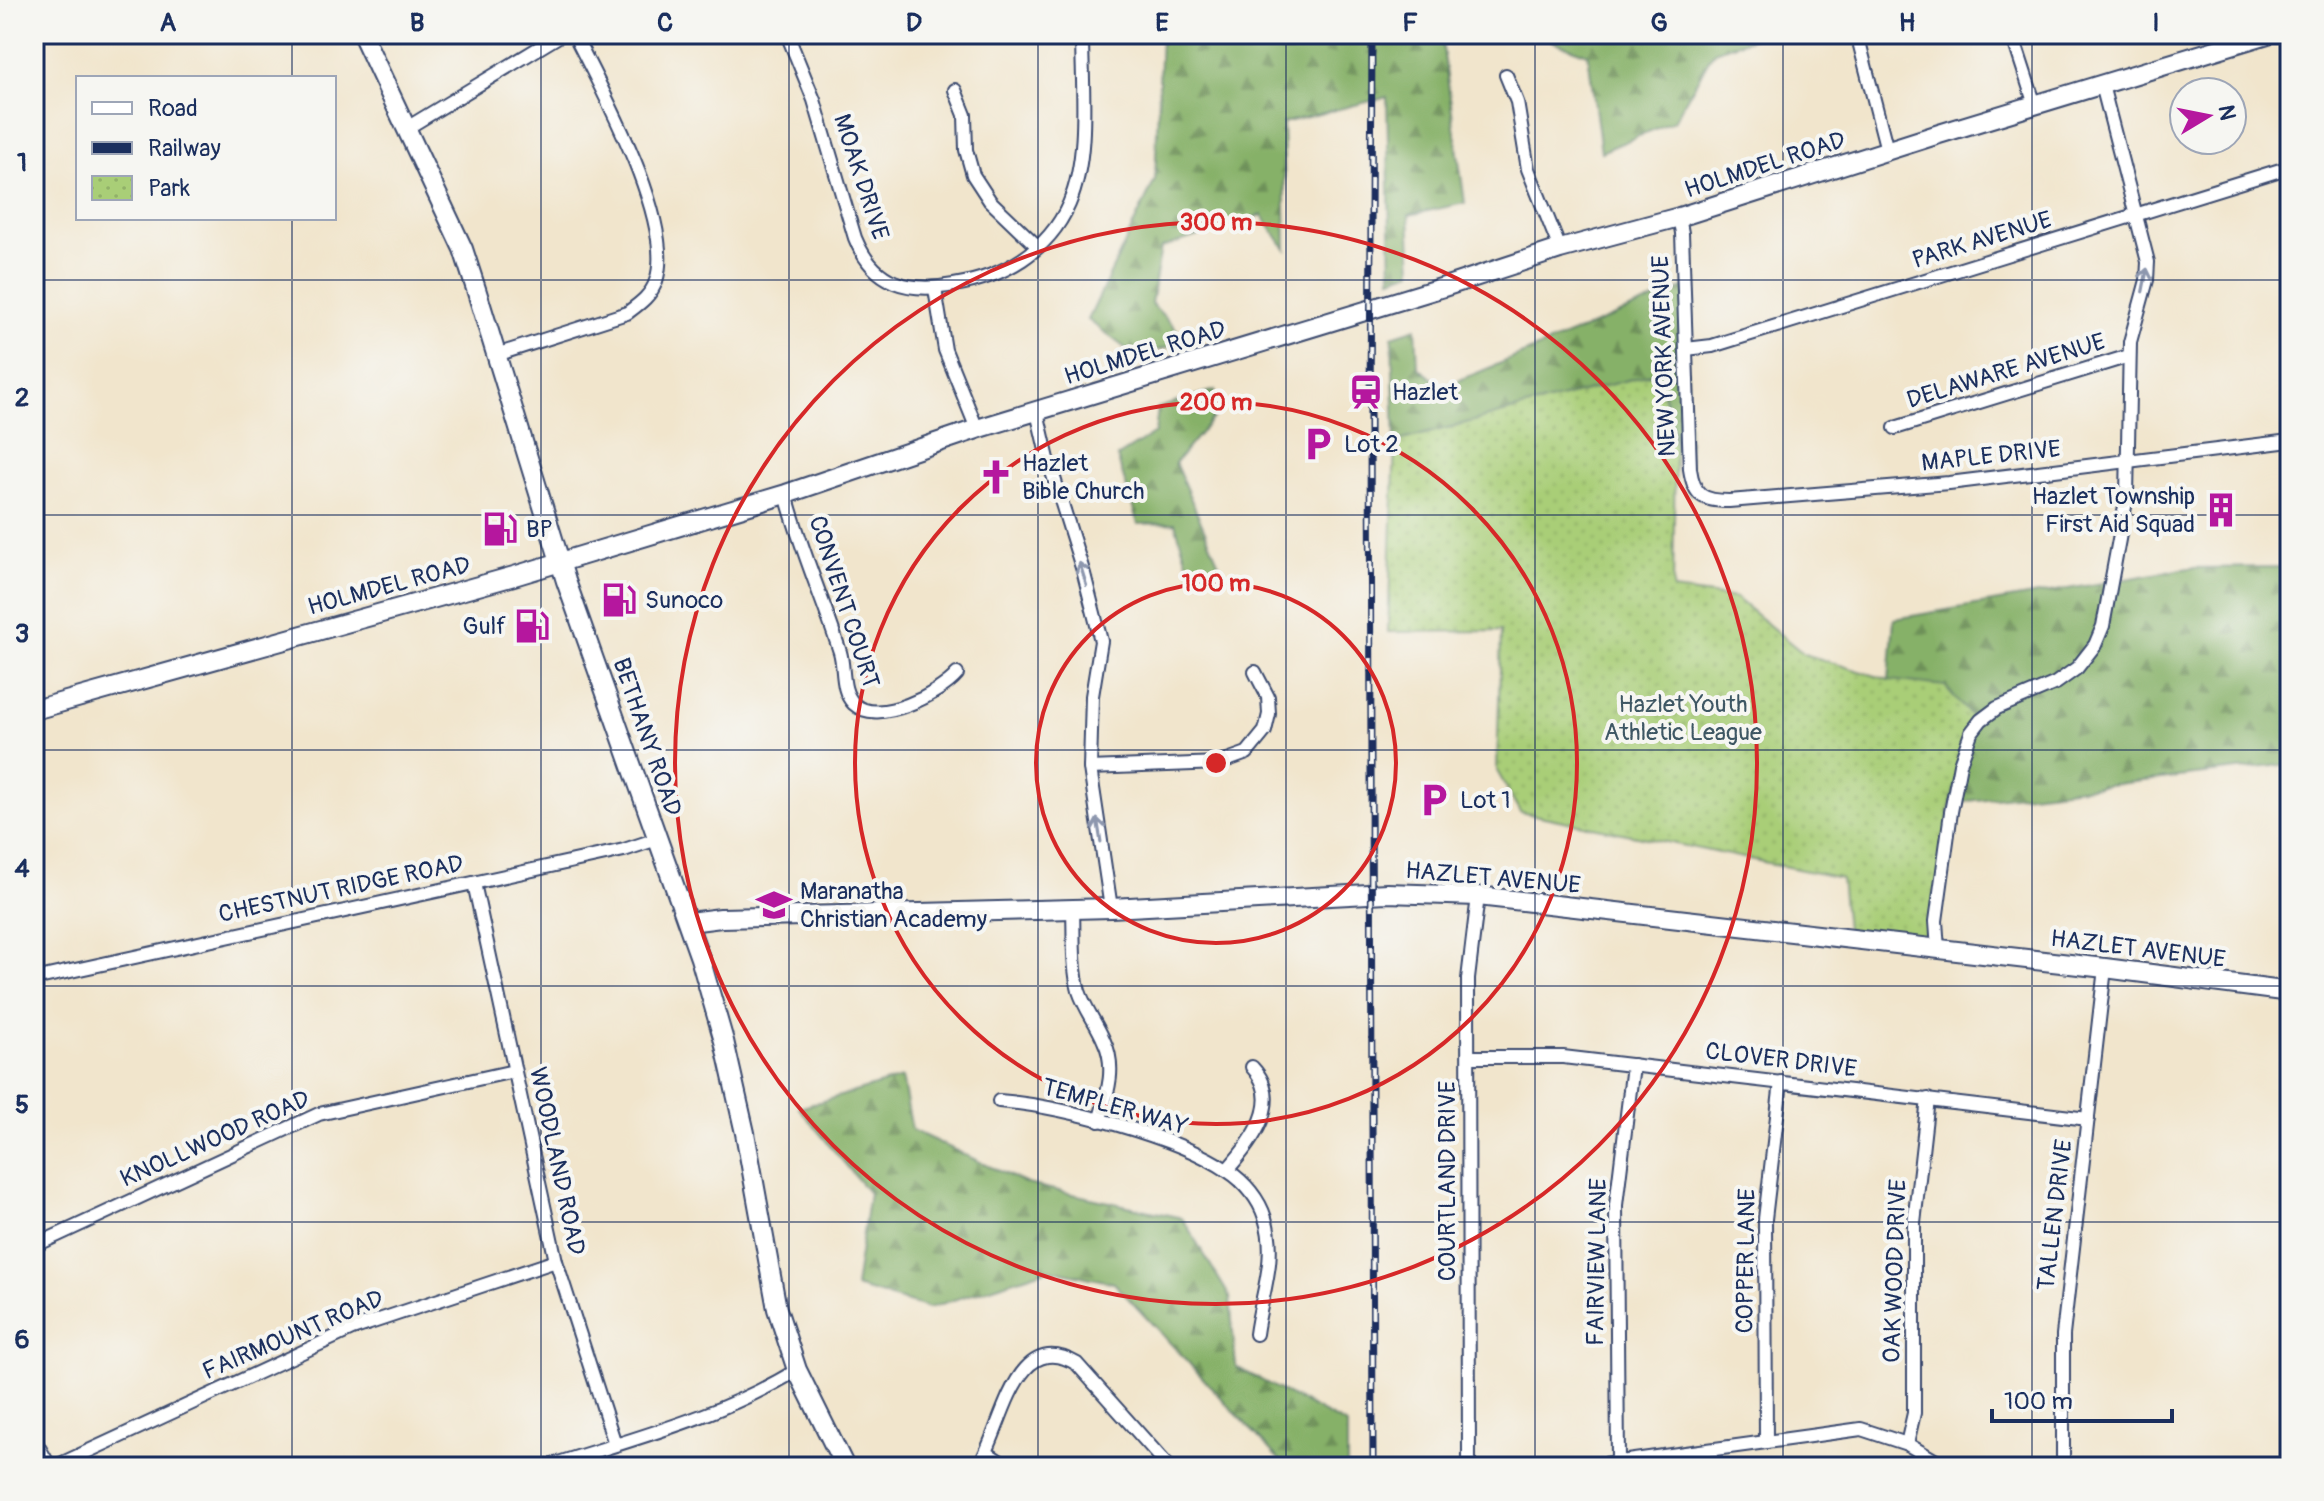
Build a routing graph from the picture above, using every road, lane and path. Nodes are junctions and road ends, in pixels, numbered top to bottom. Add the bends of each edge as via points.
1 (362, 34) edge
2 (562, 34) edge
3 (574, 34) edge
4 (787, 34) edge
5 (1082, 34) edge
6 (1857, 34) edge
7 (2012, 34) edge
8 (2268, 34) edge
9 (1506, 75) dead end
10 (2102, 85) junction
11 (955, 90) dead end
12 (2035, 105) junction
13 (407, 128) junction
14 (1887, 150) junction
15 (2290, 167) edge
16 (2137, 214) junction
17 (1679, 217) junction
18 (1037, 246) junction
19 (1560, 249) junction
20 (935, 289) junction
21 (1686, 349) junction
22 (496, 355) junction
23 (2129, 356) junction
24 (1037, 412) junction
25 (1895, 428) dead end
26 (977, 429) junction
27 (2290, 441) edge
28 (2128, 462) junction
29 (1697, 492) joint
30 (786, 494) junction
31 (560, 563) junction
32 (1255, 672) dead end
33 (957, 674) dead end
34 (34, 710) edge
35 (1090, 768) junction
36 (657, 839) junction
37 (474, 883) junction
38 (1478, 896) junction
39 (1111, 908) junction
40 (1073, 909) junction
41 (689, 922) junction
42 (1938, 949) junction
43 (2105, 968) junction
44 (34, 979) edge
45 (2290, 992) edge
46 (1469, 1057) junction
47 (1633, 1065) junction
48 (1252, 1067) dead end
49 (514, 1071) junction
50 (1781, 1082) junction
51 (1928, 1099) junction
52 (999, 1101) dead end
53 (2088, 1119) junction
54 (1099, 1121) junction
55 (1227, 1170) junction
56 (34, 1246) edge
57 (556, 1261) junction
58 (1256, 1334) dead end
59 (797, 1370) junction
60 (34, 1439) edge
61 (1766, 1442) junction
62 (615, 1444) junction
63 (1907, 1444) junction
64 (987, 1453) junction
65 (1618, 1461) junction
66 (52, 1467) edge
67 (546, 1467) edge
68 (845, 1467) edge
69 (978, 1467) edge
70 (1008, 1467) edge
71 (1169, 1467) edge
72 (1469, 1467) edge
73 (1583, 1467) edge
74 (1946, 1467) edge
75 (2063, 1467) edge

1 - 13 street, BETHANY ROAD
2 - 13 street
3 - 22 street via 643,184 659,266 652,290 627,313
4 - 20 street, MOAK DRIVE via 863,254 888,280
5 - 18 street, MOAK DRIVE via 1077,181 1060,221
6 - 14 street
7 - 12 street
8 - 10 street, HOLMDEL ROAD
9 - 19 street via 1517,102 1528,169
10 - 12 street, HOLMDEL ROAD
10 - 16 street
11 - 18 street via 977,182
12 - 14 street, HOLMDEL ROAD
13 - 22 street, BETHANY ROAD via 463,249
14 - 17 street, HOLMDEL ROAD
15 - 16 street, PARK AVENUE
16 - 21 street, PARK AVENUE via 1712,346
23 -> 16 street via 2148,270
17 - 19 street, HOLMDEL ROAD
17 - 21 street, NEW YORK AVENUE
18 - 20 street, MOAK DRIVE via 992,277
19 - 24 street, HOLMDEL ROAD
20 - 26 street via 945,350
21 - 29 street, NEW YORK AVENUE via 1690,469
22 - 31 street, BETHANY ROAD
23 - 25 street, DELAWARE AVENUE
23 - 28 street
24 - 26 street, HOLMDEL ROAD
35 -> 24 street via 1092,696 1101,641
26 - 30 street, HOLMDEL ROAD
27 - 28 street, MAPLE DRIVE
28 - 29 street, MAPLE DRIVE via 1729,501
28 - 42 street via 2108,606 2095,645 2064,678 1989,713 1966,744 1936,921
30 - 31 street, HOLMDEL ROAD
30 - 33 street, CONVENT COURT via 840,653 850,700 864,711 879,712 936,693
31 - 34 street, HOLMDEL ROAD
31 - 36 street, BETHANY ROAD
32 - 35 street via 1268,697 1269,714 1265,731 1247,753 1219,763
39 -> 35 street
36 - 37 street, CHESTNUT RIDGE ROAD
36 - 41 street, BETHANY ROAD
37 - 44 street, CHESTNUT RIDGE ROAD
37 - 49 street, WOODLAND ROAD
38 - 39 street, HAZLET AVENUE via 1387,893
38 - 42 street, HAZLET AVENUE
38 - 46 street, COURTLAND DRIVE via 1468,979
39 - 40 street, HAZLET AVENUE
40 - 41 street, HAZLET AVENUE
40 - 54 street via 1078,985 1110,1060 1110,1085
41 - 59 street, BETHANY ROAD via 724,1041 770,1282
42 - 43 street, HAZLET AVENUE
43 - 45 street, HAZLET AVENUE
43 - 53 street, TALLEN DRIVE
46 - 47 street, CLOVER DRIVE via 1563,1057
46 - 72 street, COURTLAND DRIVE
47 - 50 street, CLOVER DRIVE
47 - 65 street, FAIRVIEW LANE via 1616,1205
48 - 55 street via 1265,1091 1264,1113
49 - 56 street, KNOLLWOOD ROAD via 319,1114
49 - 57 street, WOODLAND ROAD
50 - 51 street, CLOVER DRIVE
50 - 61 street, COPPER LANE via 1765,1219
51 - 53 street, CLOVER DRIVE
51 - 63 street, OAK WOOD DRIVE via 1914,1223 1914,1425
52 - 54 street, TEMPLER WAY
53 - 75 street, TALLEN DRIVE via 2063,1335
54 - 55 street, TEMPLER WAY via 1170,1143
55 - 58 street, TEMPLER WAY via 1254,1195 1268,1227 1269,1277
57 - 62 street, WOODLAND ROAD
57 - 66 street, FAIRMOUNT ROAD via 352,1329
59 - 62 street via 723,1408
59 - 68 street, BETHANY ROAD
60 - 66 street
61 - 63 street via 1861,1429
61 - 65 street
62 - 67 street
63 - 74 street
64 - 69 street
64 - 70 street
64 - 71 street via 1020,1373 1035,1359 1057,1355 1077,1364
65 - 73 street

